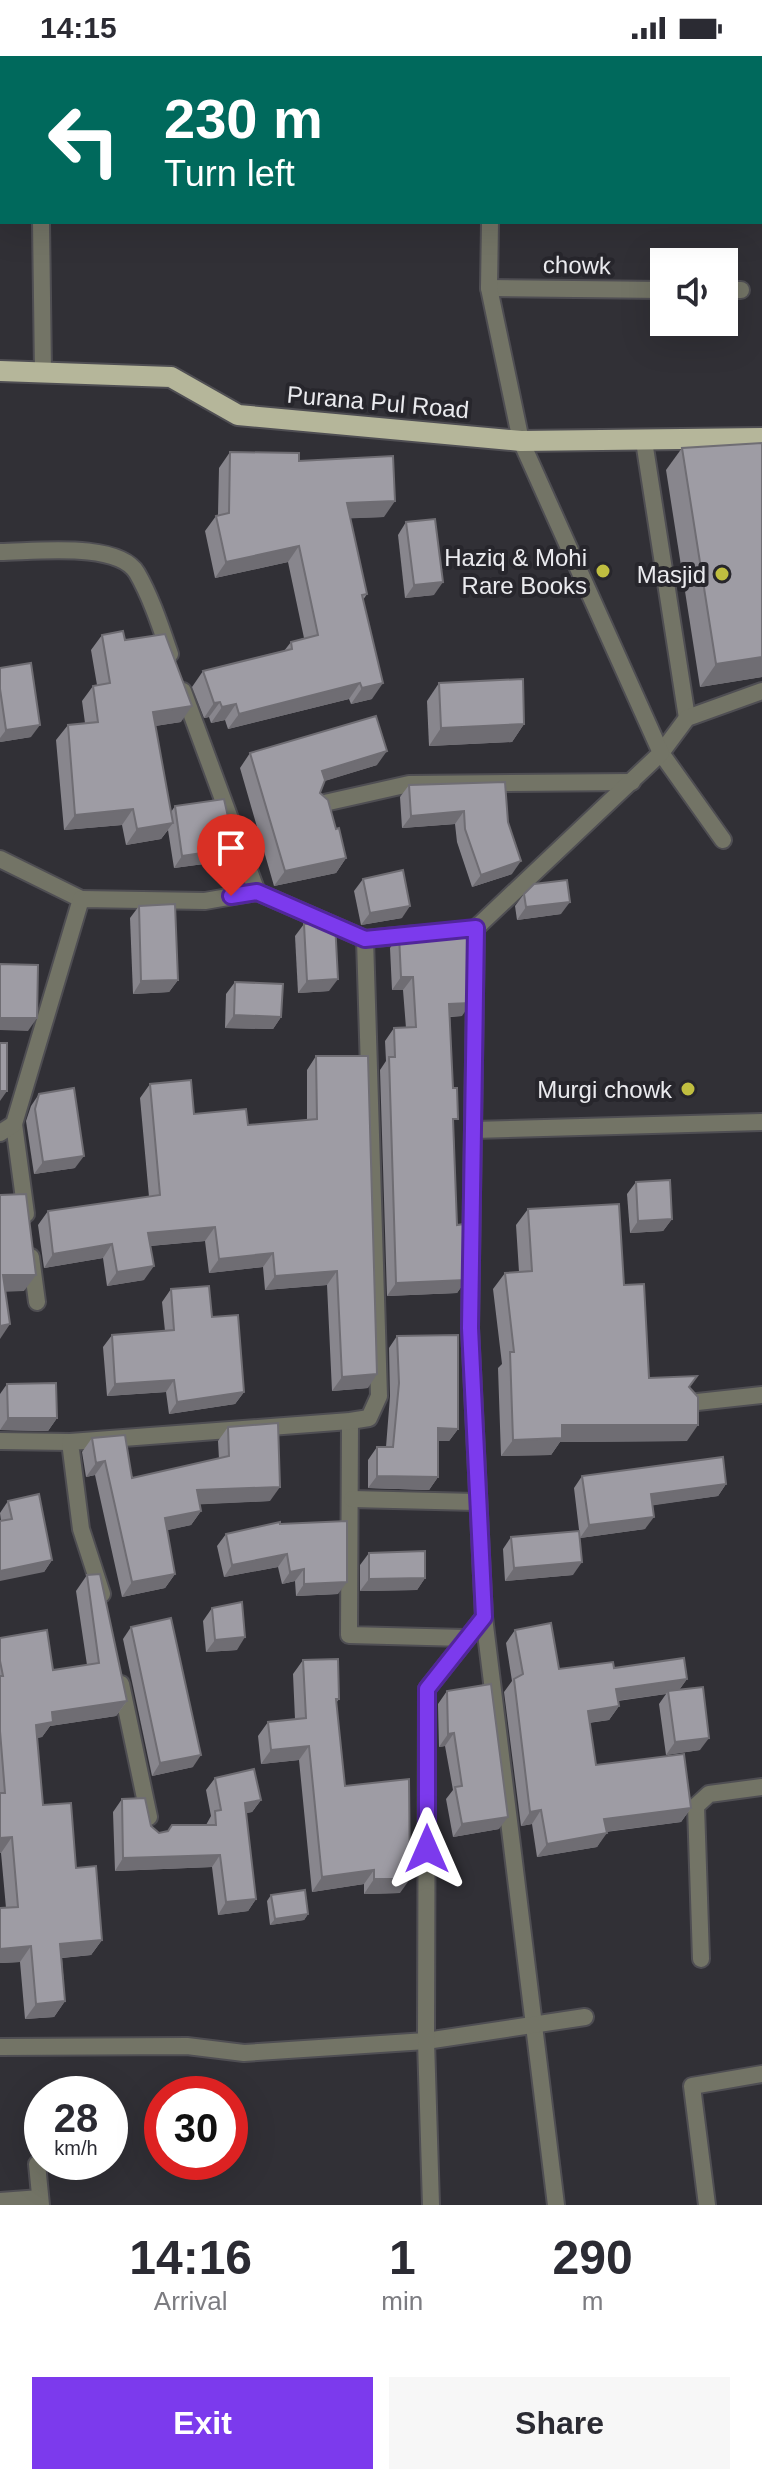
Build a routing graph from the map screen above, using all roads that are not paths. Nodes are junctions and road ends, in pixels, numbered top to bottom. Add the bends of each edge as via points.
1 (41, 224) edge
2 (490, 224) edge
3 (489, 288) junction
4 (650, 290) edge
5 (0, 371) edge
6 (43, 372) junction
7 (762, 438) edge
8 (521, 441) junction
9 (644, 441) junction
10 (0, 552) edge
11 (762, 691) edge
12 (687, 718) junction
13 (661, 753) junction
14 (632, 782) junction
15 (320, 804) edge
16 (723, 840) dead end
17 (0, 859) edge
18 (257, 892) junction
19 (81, 899) junction
20 (428, 933) edge
21 (365, 939) junction
22 (762, 1122) edge
23 (7, 1128) edge
24 (473, 1130) junction
25 (37, 1302) dead end
26 (762, 1395) edge
27 (688, 1403) edge
28 (350, 1421) junction
29 (0, 1441) edge
30 (70, 1442) junction
31 (352, 1499) junction
32 (476, 1502) junction
33 (107, 1617) edge
34 (484, 1617) junction
35 (465, 1638) junction
36 (117, 1664) edge
37 (762, 1787) edge
38 (153, 1835) edge
39 (701, 1959) dead end
40 (585, 2017) dead end
41 (532, 2026) junction
42 (426, 2041) junction
43 (0, 2047) edge
44 (762, 2074) edge
45 (38, 2180) edge
46 (0, 2201) edge
47 (40, 2201) edge
48 (431, 2205) edge
49 (556, 2205) edge
50 (707, 2205) edge

1 - 6 street
2 - 3 street
3 - 4 street, chowk
3 - 8 street
5 - 6 main road, Purana Pul Road
6 - 8 main road, Purana Pul Road via 171,377 238,415
7 - 9 main road, Purana Pul Road
8 - 9 main road, Purana Pul Road
8 - 13 street
9 - 12 street
10 - 18 street via 99,553 113,555 136,570
11 - 12 street
12 - 13 street
13 - 14 street
13 - 16 street
14 - 15 street via 409,784
14 - 24 street via 468,929
17 - 19 street
18 - 19 street via 205,901
18 - 21 street
19 - 23 street
20 - 21 street
21 - 28 street via 379,1396 369,1418
22 - 24 street
23 - 25 street
24 - 32 street via 470,1328
26 - 27 street
28 - 30 street
28 - 31 street
29 - 30 street
30 - 33 street via 81,1529
31 - 32 street
31 - 35 street via 349,1635
32 - 34 street
34 - 35 street
34 - 41 street
35 - 42 street via 427,1689
36 - 38 street
37 - 39 street via 709,1794 696,1806
40 - 41 street
41 - 42 street
41 - 49 street
42 - 43 street via 244,2053 187,2046
42 - 48 street
44 - 50 street via 692,2086
45 - 47 street
46 - 47 street

